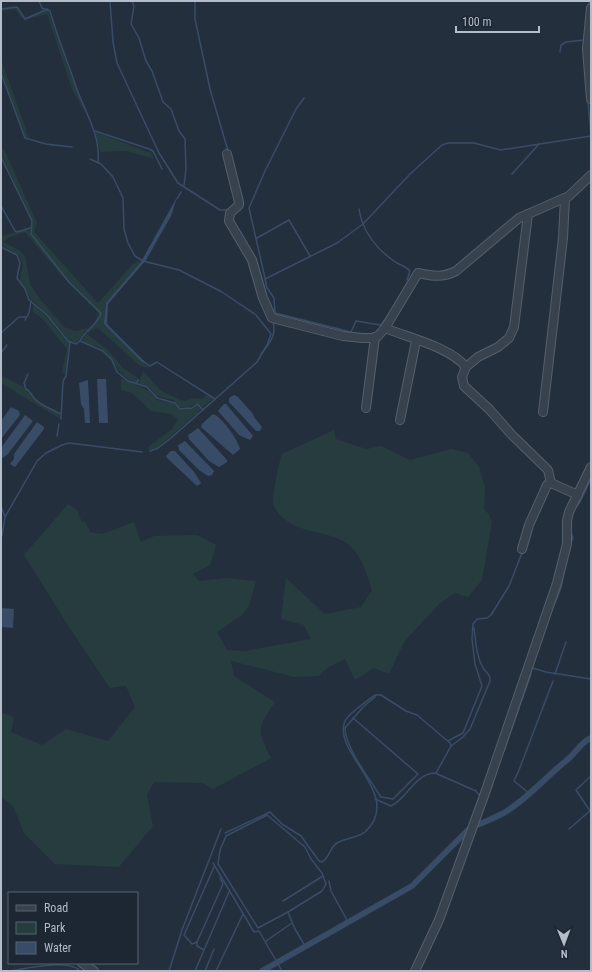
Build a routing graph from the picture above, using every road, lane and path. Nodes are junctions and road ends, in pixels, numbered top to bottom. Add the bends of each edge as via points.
1 (591, 8) edge
2 (591, 99) edge
3 (227, 154) dead end
4 (591, 175) edge
5 (565, 198) junction
6 (528, 214) junction
7 (385, 328) junction
8 (375, 337) junction
9 (416, 341) junction
10 (466, 367) junction
11 (366, 408) dead end
12 (543, 412) dead end
13 (400, 420) dead end
14 (591, 467) edge
15 (551, 483) junction
16 (578, 495) junction
17 (522, 549) dead end
18 (84, 964) edge
19 (94, 971) edge
20 (415, 971) edge

1 - 2 street via 587,42
3 - 8 street via 239,202 239,206 230,213 229,221 252,260 262,298 272,318 343,336
4 - 5 street
5 - 6 street
5 - 12 street via 563,238
6 - 7 street via 447,276 418,273
6 - 10 street via 514,327 509,338
7 - 8 street
7 - 9 street
8 - 11 street
9 - 10 street via 450,354 461,360
9 - 13 street
10 - 15 street via 462,377 464,386 548,470
14 - 16 street
15 - 16 street
15 - 17 street via 544,490
16 - 20 street via 569,512 567,544 557,583 439,920
18 - 19 street

